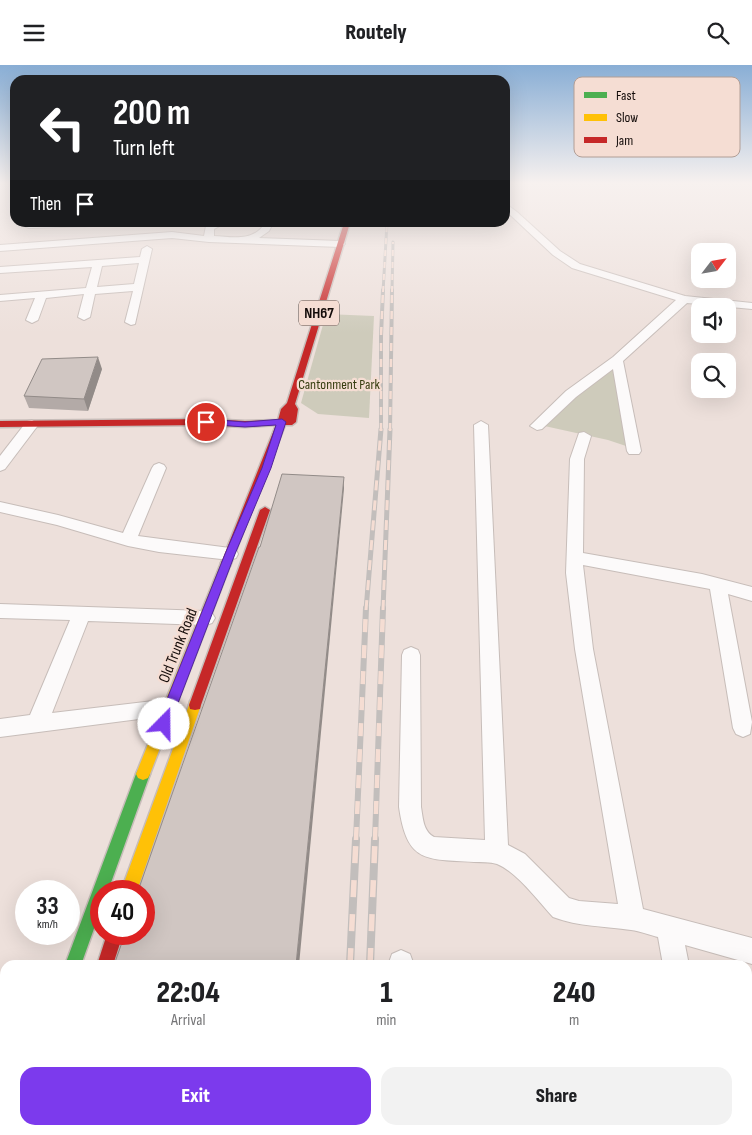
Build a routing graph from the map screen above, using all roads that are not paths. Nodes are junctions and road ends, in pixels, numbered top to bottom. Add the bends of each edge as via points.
1 (21, 233) edge
2 (209, 233) edge
3 (260, 233) edge
4 (344, 233) edge
5 (534, 233) edge
6 (209, 239) junction
7 (248, 241) junction
8 (148, 243) dead end
9 (340, 245) junction
10 (5, 250) edge
11 (144, 260) junction
12 (98, 263) junction
13 (0, 270) edge
14 (21, 283) dead end
15 (138, 287) junction
16 (91, 291) junction
17 (42, 295) junction
18 (15, 297) junction
19 (0, 298) edge
20 (684, 299) junction
21 (752, 306) edge
22 (84, 317) dead end
23 (32, 321) dead end
24 (131, 322) dead end
25 (617, 360) junction
26 (287, 422) junction
27 (0, 424) edge
28 (32, 424) junction
29 (481, 425) dead end
30 (537, 426) dead end
31 (584, 436) dead end
32 (289, 438) dead end
33 (634, 451) dead end
34 (0, 466) edge
35 (159, 468) dead end
36 (270, 498) dead end
37 (0, 507) edge
38 (128, 540) junction
39 (230, 554) junction
40 (575, 558) junction
41 (718, 584) junction
42 (752, 594) edge
43 (0, 611) edge
44 (82, 614) junction
45 (206, 619) junction
46 (411, 655) dead end
47 (170, 707) junction
48 (37, 724) junction
49 (0, 728) edge
50 (743, 728) dead end
51 (497, 852) junction
52 (120, 880) edge
53 (121, 880) edge
54 (633, 918) junction
55 (668, 928) junction
56 (90, 935) edge
57 (111, 945) edge
58 (752, 951) edge
59 (76, 960) edge
60 (107, 960) edge
61 (675, 960) edge

1 - 10 street
2 - 6 street
3 - 7 street
4 - 9 main road, NH67
5 - 20 street via 565,261
6 - 7 street
6 - 10 street via 172,235
7 - 9 street
8 - 11 street
9 - 26 main road, NH67 via 291,404 294,409
11 - 12 street
11 - 15 street
12 - 13 street
12 - 16 street
14 - 18 street
15 - 16 street
15 - 24 street
16 - 17 street
16 - 22 street
17 - 18 street
17 - 23 street
18 - 19 street
20 - 21 street
20 - 25 street
25 - 30 street via 571,394
25 - 33 street
26 - 28 main road
26 - 32 main road
26 - 39 main road, Old Trunk Road
27 - 28 main road
28 - 34 street
29 - 51 street
31 - 40 street via 576,459
35 - 38 street
36 - 53 main road, Old Trunk Road
37 - 38 street
38 - 39 street
39 - 45 main road, Old Trunk Road
40 - 41 street
40 - 54 street via 584,649
41 - 42 street
41 - 50 street
43 - 44 street
44 - 45 street
44 - 48 street
45 - 47 main road, Old Trunk Road
46 - 51 street via 410,807 413,826 421,842 431,848
47 - 48 street
47 - 52 main road, Old Trunk Road
48 - 49 street
51 - 54 street via 517,862 562,908 579,913
54 - 55 street
55 - 58 street
55 - 61 street
56 - 59 main road, Old Trunk Road
57 - 60 main road

